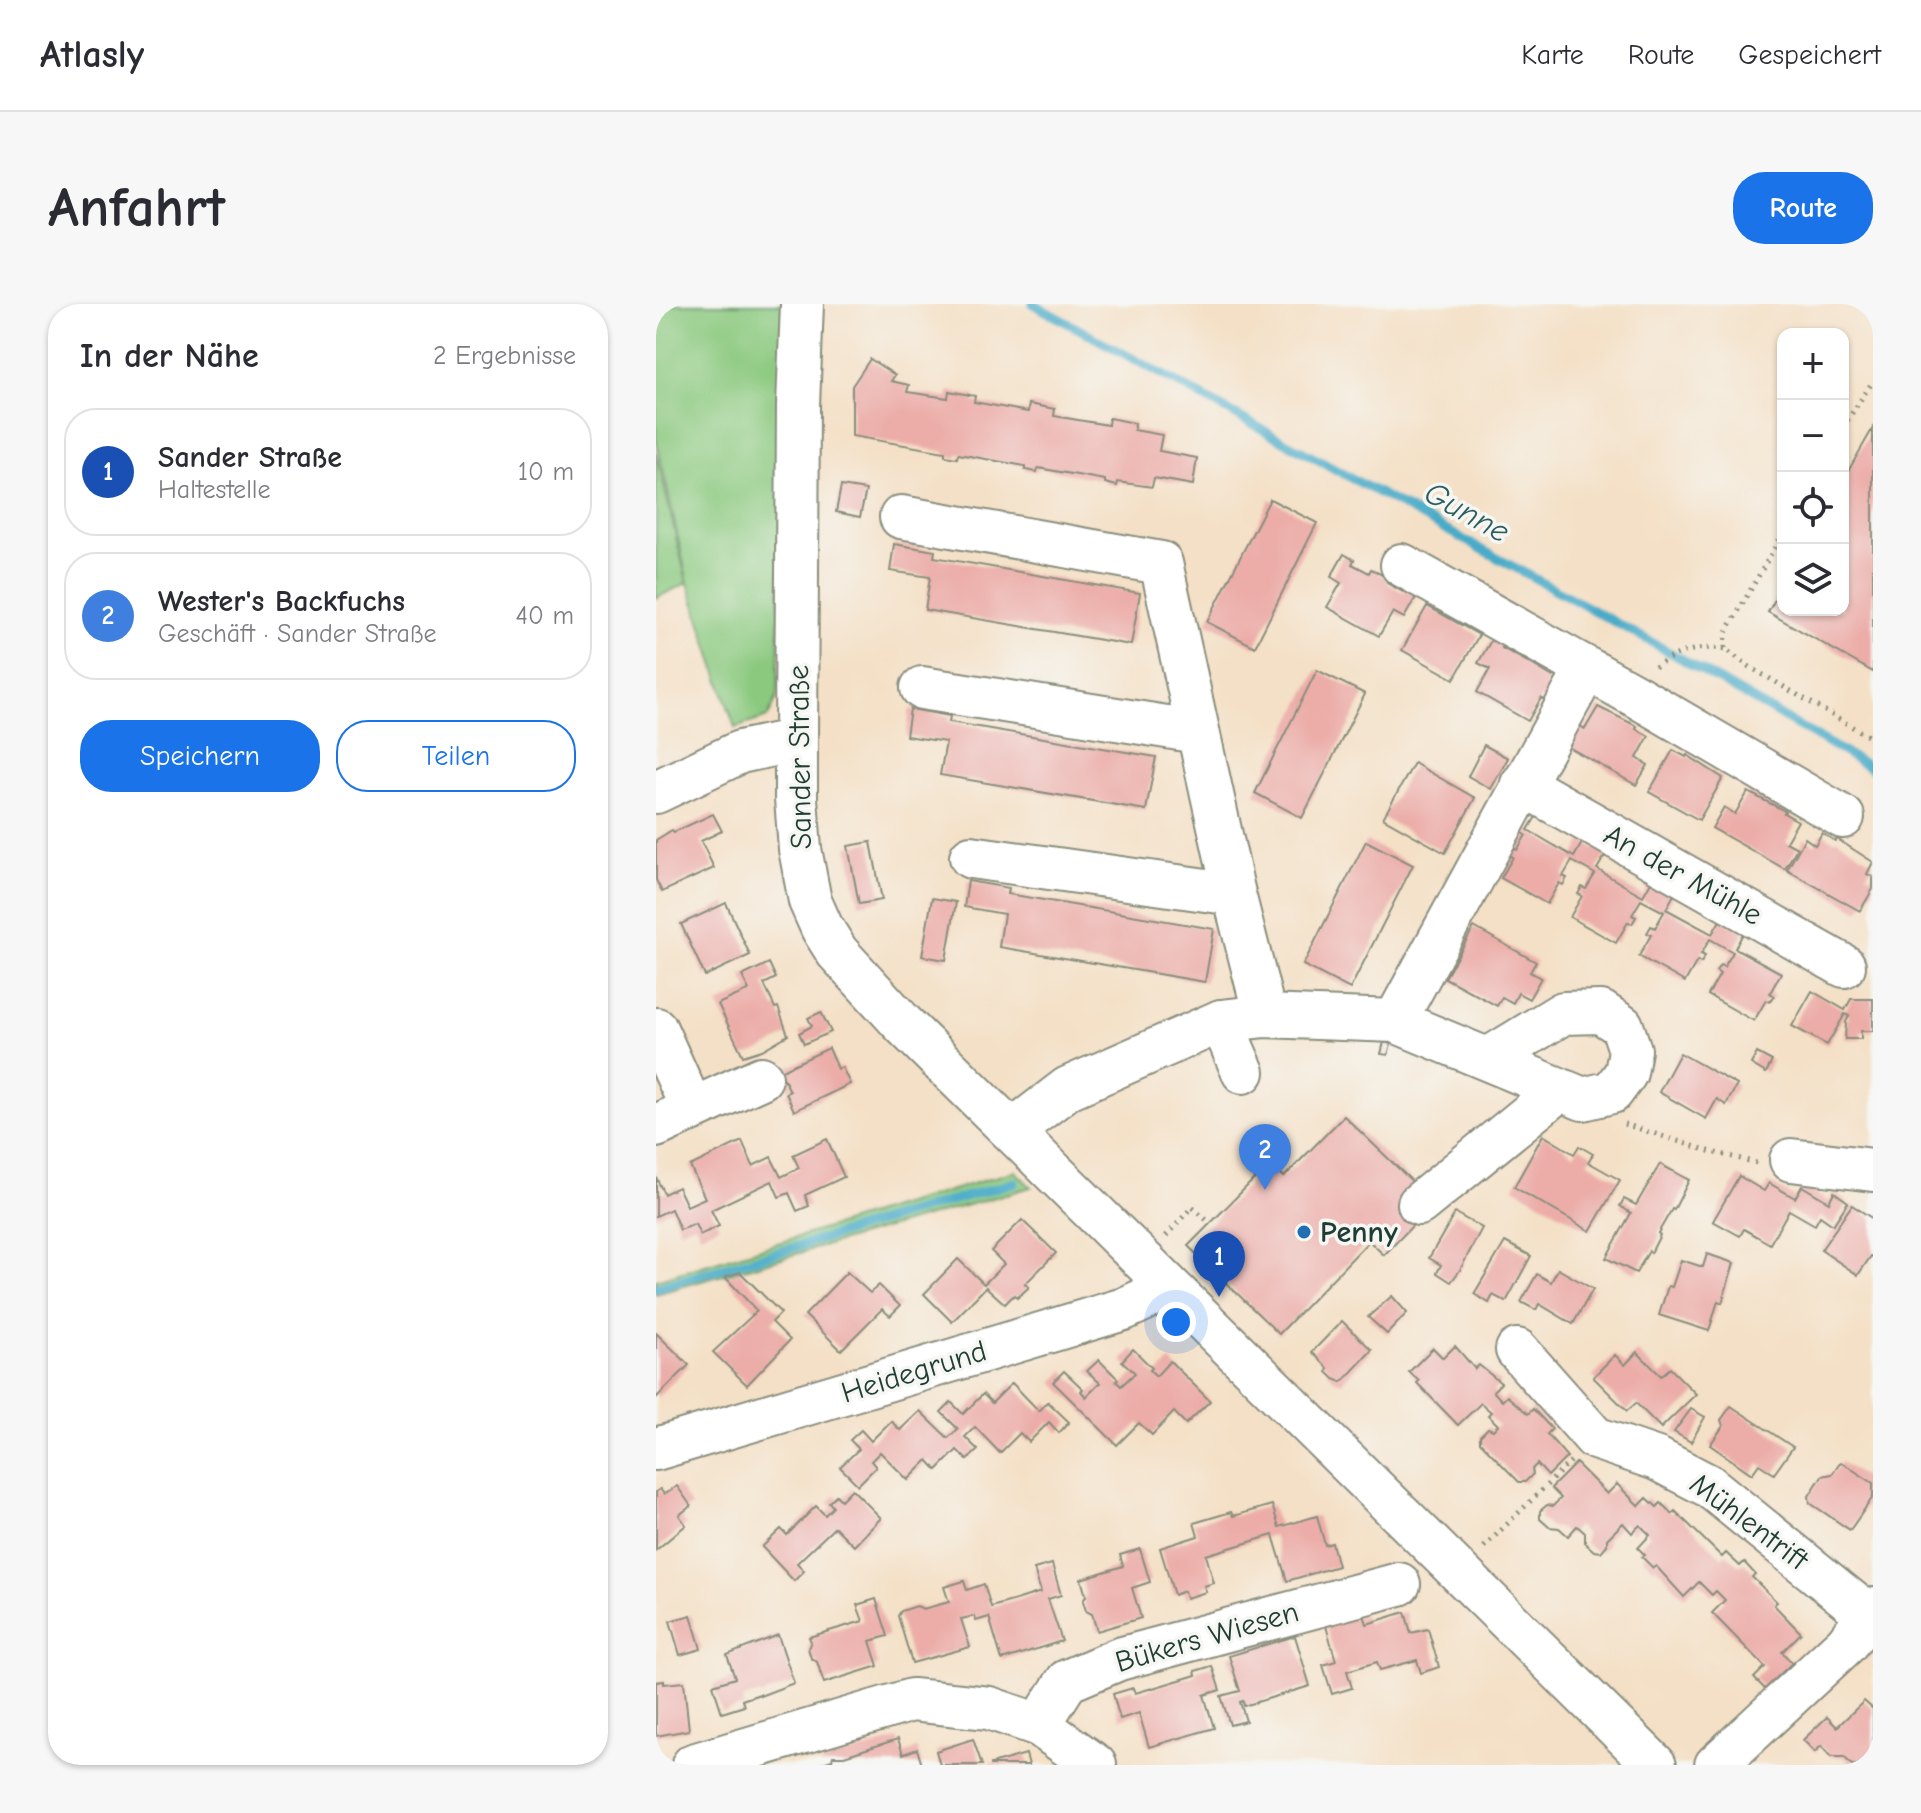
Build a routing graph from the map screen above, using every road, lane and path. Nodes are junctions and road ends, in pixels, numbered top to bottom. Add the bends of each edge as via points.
1 (802, 304) edge
2 (1873, 381) edge
3 (1849, 418) edge
4 (901, 517) dead end
5 (1777, 544) edge
6 (1402, 565) dead end
7 (1725, 649) junction
8 (1586, 670) junction
9 (922, 688) dead end
10 (1636, 696) junction
11 (1198, 732) junction
12 (1873, 739) edge
13 (796, 740) junction
14 (1522, 784) junction
15 (656, 792) edge
16 (1843, 817) dead end
17 (971, 857) dead end
18 (1234, 894) junction
19 (1844, 966) dead end
20 (1265, 1016) junction
21 (1221, 1021) junction
22 (1395, 1021) junction
23 (656, 1029) edge
24 (1488, 1059) junction
25 (1243, 1072) dead end
26 (761, 1078) dead end
27 (1571, 1095) junction
28 (674, 1118) edge
29 (1013, 1130) junction
30 (1791, 1160) joint
31 (1873, 1170) edge
32 (1419, 1204) dead end
33 (1210, 1223) dead end
34 (1162, 1244) dead end
35 (1166, 1284) junction
36 (1517, 1350) dead end
37 (1595, 1438) junction
38 (656, 1449) edge
39 (1484, 1547) dead end
40 (1399, 1584) dead end
41 (1865, 1634) edge
42 (1039, 1725) junction
43 (693, 1765) edge
44 (1095, 1765) edge
45 (1655, 1765) edge
46 (1716, 1765) edge

1 - 13 street, Sander Straße
2 - 3 path
4 - 11 street via 1161,563
5 - 7 path via 1726,633
6 - 8 street
7 - 10 path via 1699,647 1673,654 1655,667
7 - 12 path
8 - 10 street
8 - 14 street
9 - 11 street
10 - 16 street
11 - 18 street
13 - 15 street via 740,752
13 - 29 street, Sander Straße via 800,849 810,901 822,928 837,952 903,1024
14 - 19 street, An der Mühle
14 - 22 street
17 - 18 street
18 - 20 street
20 - 21 street
20 - 22 street
21 - 25 street
21 - 29 street via 1068,1088
22 - 24 street
23 - 28 street
24 - 27 street
24 - 27 street via 1563,1013 1601,1012 1622,1026 1630,1050 1626,1073 1612,1092
26 - 28 street
27 - 30 path via 1603,1118 1712,1152 1782,1166
27 - 32 street
29 - 35 street, Sander Straße
30 - 31 street
33 - 34 path via 1192,1207
35 - 38 street, Heidegrund via 1124,1309
35 - 45 street, Sander Straße
36 - 37 street, Mühlentrift
37 - 39 path
37 - 41 street, Mühlentrift via 1657,1459 1709,1486
40 - 42 street, Bükers Wiesen via 1119,1659 1067,1681
41 - 46 street, Mühlentrift
42 - 43 street via 989,1708 912,1700
42 - 44 street

